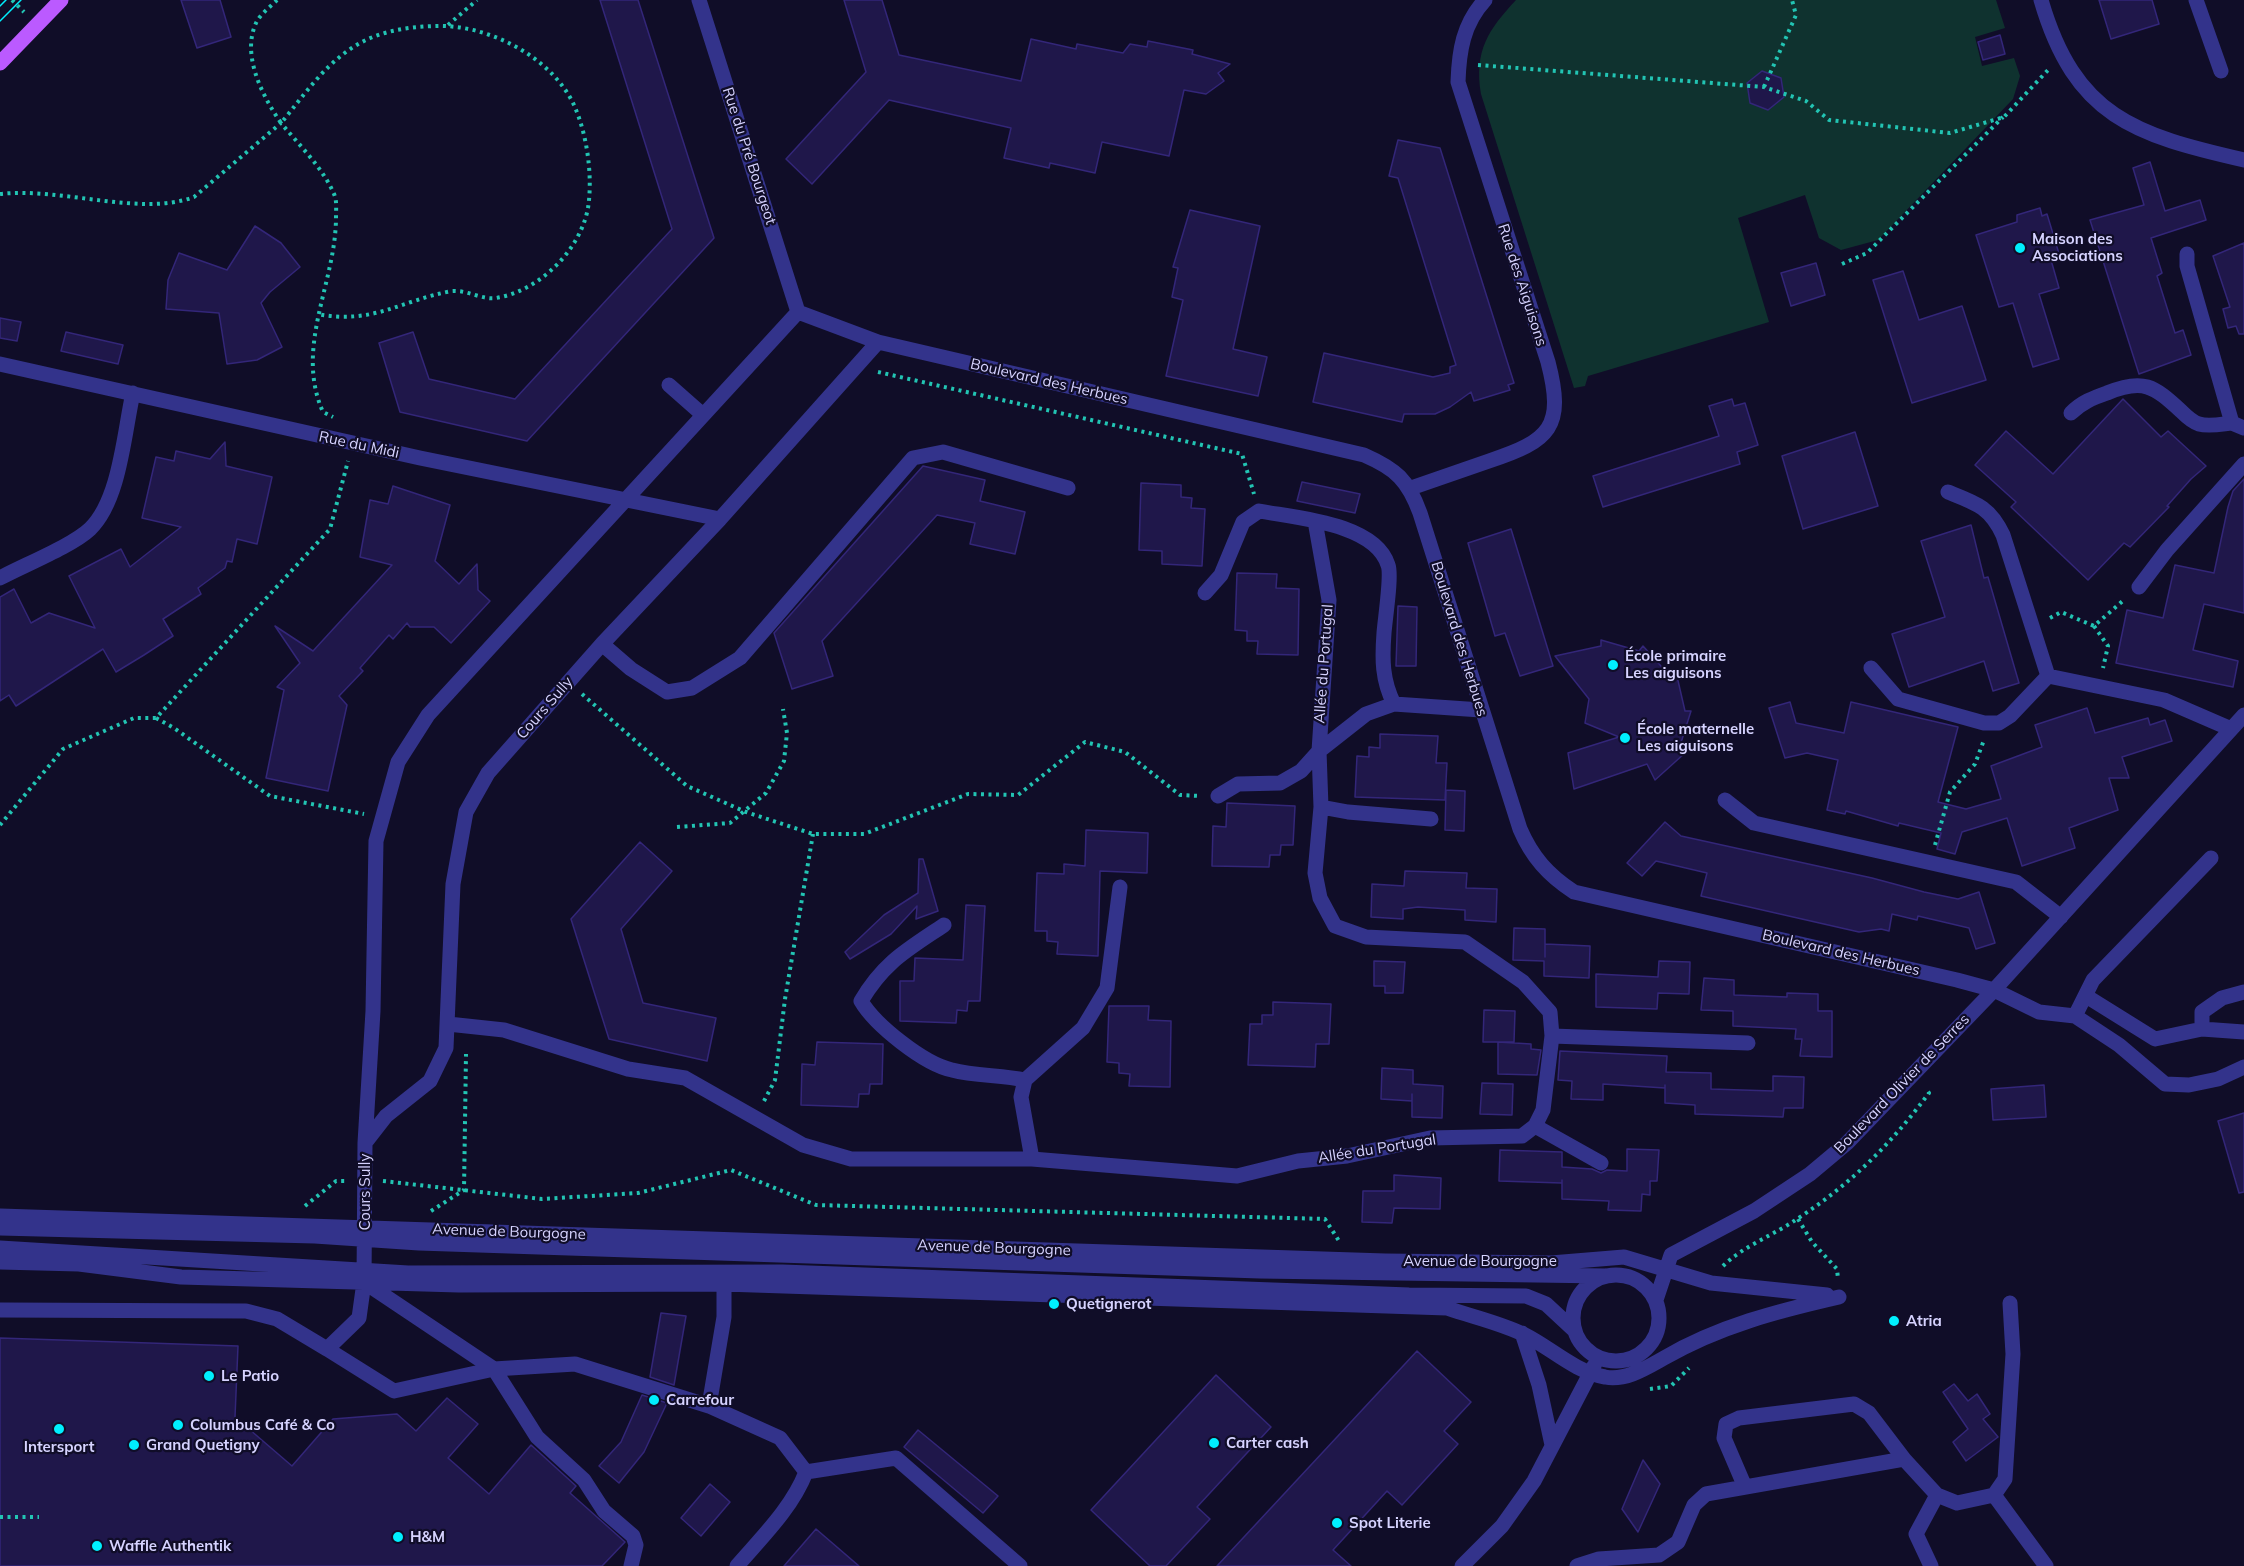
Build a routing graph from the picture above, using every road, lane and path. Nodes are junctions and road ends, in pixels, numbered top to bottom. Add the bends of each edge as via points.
1 (61, 0) edge
2 (277, 0) edge
3 (477, 0) edge
4 (699, 0) edge
5 (1485, 0) edge
6 (1792, 0) edge
7 (2040, 0) edge
8 (2196, 0) edge
9 (448, 25) junction
10 (2062, 56) junction
11 (0, 63) edge
12 (1459, 64) junction
13 (2221, 71) dead end
14 (1764, 87) junction
15 (2004, 117) junction
16 (281, 123) junction
17 (2244, 160) edge
18 (0, 194) edge
19 (2187, 254) dead end
20 (1842, 264) dead end
21 (798, 312) junction
22 (317, 314) junction
23 (878, 342) junction
24 (0, 364) edge
25 (669, 385) dead end
26 (133, 393) junction
27 (2071, 413) dead end
28 (703, 415) junction
29 (336, 418) dead end
30 (2238, 425) edge
31 (353, 443) junction
32 (2244, 464) edge
33 (1068, 488) dead end
34 (1411, 488) junction
35 (1948, 492) dead end
36 (624, 501) junction
37 (720, 519) junction
38 (1315, 522) junction
39 (0, 578) edge
40 (2139, 587) joint
41 (1204, 593) dead end
42 (2094, 626) junction
43 (2033, 627) junction
44 (602, 644) junction
45 (1871, 668) dead end
46 (2048, 676) junction
47 (568, 682) junction
48 (2099, 687) junction
49 (1394, 704) junction
50 (783, 709) dead end
51 (1481, 710) junction
52 (2244, 715) edge
53 (156, 718) junction
54 (1991, 723) junction
55 (2231, 729) junction
56 (1318, 751) junction
57 (1218, 796) joint
58 (1725, 800) dead end
59 (1322, 807) junction
60 (746, 812) junction
61 (382, 818) junction
62 (1431, 819) dead end
63 (0, 825) edge
64 (677, 827) dead end
65 (813, 834) junction
66 (2211, 858) dead end
67 (1931, 863) junction
68 (1120, 886) dead end
69 (2061, 917) junction
70 (944, 925) dead end
71 (1994, 990) junction
72 (2244, 992) edge
73 (2086, 996) junction
74 (2075, 1016) junction
75 (448, 1024) junction
76 (2202, 1029) junction
77 (2244, 1032) edge
78 (1552, 1036) junction
79 (1748, 1043) dead end
80 (2244, 1067) edge
81 (1025, 1080) junction
82 (755, 1117) junction
83 (1535, 1126) junction
84 (365, 1143) junction
85 (1032, 1159) junction
86 (1601, 1163) dead end
87 (365, 1179) junction
88 (0, 1216) edge
89 (1798, 1219) dead end
90 (0, 1228) edge
91 (365, 1234) junction
92 (0, 1248) edge
93 (1344, 1250) dead end
94 (1671, 1255) junction
95 (0, 1262) edge
96 (1646, 1264) junction
97 (1665, 1271) junction
98 (364, 1276) junction
99 (1611, 1276) junction
100 (724, 1284) junction
101 (1839, 1297) junction
102 (1656, 1300) junction
103 (2010, 1303) dead end
104 (0, 1310) edge
105 (1574, 1330) junction
106 (1522, 1333) junction
107 (327, 1349) junction
108 (1598, 1358) junction
109 (494, 1369) junction
110 (1590, 1374) junction
111 (709, 1407) junction
112 (1552, 1445) junction
113 (1904, 1459) junction
114 (806, 1472) junction
115 (1745, 1487) junction
116 (1937, 1495) junction
117 (1994, 1495) junction
118 (39, 1517) dead end
119 (0, 1518) edge
120 (631, 1566) edge
121 (737, 1566) edge
122 (1020, 1566) edge
123 (1462, 1566) edge
124 (1577, 1566) edge
125 (1931, 1566) edge
126 (2046, 1566) edge

1 - 11 main road
2 - 16 path via 257,21 253,61 266,101
3 - 9 path
4 - 21 street, Rue du Pré Bourgeot
5 - 12 street, Rue des Aiguisons via 1467,26
6 - 14 path via 1796,15
7 - 10 street
8 - 13 street
9 - 16 path via 403,28 363,41 322,74
9 - 22 path via 490,34 510,45 544,67 565,90 579,118 588,163 588,209 579,231 568,251 548,273 509,294 494,298 465,290 452,291 366,316 337,318
10 - 15 path
10 - 17 street via 2101,106 2124,122 2182,146
12 - 14 path
12 - 34 street, Rue des Aiguisons via 1462,101 1548,362 1555,402 1550,424 1535,444
14 - 15 path via 1806,101 1829,120 1950,133
15 - 20 path via 1867,254
16 - 18 path via 194,197 178,203
16 - 22 path via 335,196 336,230
19 - 30 street via 2187,266
21 - 23 street, Boulevard des Herbues
21 - 28 street, Cours Sully
22 - 29 path via 312,344 318,401 323,412
23 - 34 street, Boulevard des Herbues via 1364,455 1380,462
23 - 37 street, Cours Sully
24 - 26 street, Rue du Midi
25 - 28 street
26 - 31 street, Rue du Midi
26 - 39 street via 114,484 100,518 88,531
27 - 30 street via 2080,404 2122,386 2139,385 2162,393 2200,424
28 - 36 street, Cours Sully
31 - 36 street, Rue du Midi
31 - 53 path via 330,529
32 - 40 street
33 - 44 street via 944,452 913,458 740,658 692,688 667,692
34 - 51 street, Boulevard des Herbues
35 - 43 street via 1980,504 1996,519
36 - 37 street, Rue du Midi
36 - 61 street, Cours Sully via 428,715 398,762
37 - 44 street, Cours Sully
38 - 41 street via 1259,511 1243,522 1221,575
38 - 49 street via 1345,527 1375,544 1389,565 1382,666
38 - 56 street, Allée du Portugal via 1329,600
40 - 42 path
42 - 43 path via 2061,612
42 - 48 path via 2108,646
43 - 46 street
44 - 47 street, Cours Sully
45 - 54 street via 1898,699
46 - 48 street
46 - 54 street via 2010,716
47 - 60 path via 687,786
47 - 75 street, Cours Sully via 488,773 465,812 453,884
48 - 55 street via 2164,700
49 - 51 street
49 - 56 street via 1366,714
50 - 60 path via 787,733 784,761 766,793
51 - 71 street, Boulevard des Herbues via 1528,849 1542,867 1574,892
52 - 55 street, Boulevard Olivier de Serres
53 - 61 path via 270,796
53 - 63 path via 134,718 63,749
54 - 67 path via 1975,764 1950,792
55 - 69 street, Boulevard Olivier de Serres
56 - 57 street via 1301,771 1280,783 1238,784
56 - 59 street, Allée du Portugal
57 - 65 path via 1180,795 1125,752 1085,742 1018,795 968,794 864,834
58 - 67 street via 1754,823
59 - 62 street
59 - 78 street, Allée du Portugal via 1314,873 1320,898 1335,926 1366,938 1465,942 1523,982 1550,1012
60 - 64 path via 730,823
60 - 65 path
61 - 84 street, Cours Sully via 376,841 373,1011
65 - 82 path via 775,1080
66 - 73 street via 2093,980
67 - 69 street via 2016,882
68 - 81 street via 1107,988 1083,1029
69 - 71 street, Boulevard Olivier de Serres
70 - 81 street via 876,976 861,1001 886,1030 935,1063 951,1070
71 - 74 street, Boulevard des Herbues via 2039,1012
71 - 94 street, Boulevard Olivier de Serres via 1848,1143 1754,1211
72 - 76 street via 2222,998 2202,1012
73 - 74 street
73 - 76 street via 2155,1039
74 - 80 street via 2165,1084 2188,1085 2218,1079
75 - 82 street, Allée du Portugal via 504,1030 628,1069 685,1078
75 - 84 street, Cours Sully via 446,1048 430,1081 386,1116
76 - 77 street
78 - 79 street
78 - 83 street, Allée du Portugal via 1544,1110
81 - 85 street via 1021,1097
82 - 85 street, Allée du Portugal via 803,1145 851,1160
83 - 85 street, Allée du Portugal via 1522,1136 1430,1138 1237,1176
83 - 86 street
84 - 87 street, Cours Sully
87 - 91 street, Cours Sully
87 - 93 path via 542,1199 638,1193 730,1170 816,1205 1325,1219
88 - 91 street, Avenue de Bourgogne
89 - 101 path via 1812,1242 1837,1269
90 - 91 street, Avenue de Bourgogne
91 - 96 street, Avenue de Bourgogne via 1385,1261 1551,1263 1611,1256
91 - 98 street, Cours Sully
91 - 99 street, Avenue de Bourgogne via 1260,1271
92 - 98 street, Avenue de Bourgogne
94 - 96 street, Boulevard Olivier de Serres
94 - 97 street
95 - 98 street, Avenue de Bourgogne via 79,1264 181,1277
96 - 97 street, Avenue de Bourgogne
96 - 99 street, Boulevard Olivier de Serres
97 - 101 street, Avenue de Bourgogne via 1711,1283
97 - 102 street
98 - 100 street, Avenue de Bourgogne via 459,1285
98 - 105 street, Avenue de Bourgogne via 782,1272 1526,1296 1546,1304
98 - 107 street, Cours Sully via 359,1318
98 - 109 street
99 - 102 street via 1641,1282
99 - 105 street via 1592,1282 1575,1303
100 - 106 street, Avenue de Bourgogne via 1448,1308
100 - 111 street via 724,1317
101 - 110 street, Avenue de Bourgogne via 1770,1313 1709,1334 1642,1371 1607,1378
102 - 108 street via 1658,1330 1641,1354 1613,1362
103 - 117 street via 2013,1354 2005,1479
104 - 107 street via 246,1311 277,1318
105 - 108 street via 1583,1347
106 - 110 street, Avenue de Bourgogne
106 - 112 street
107 - 109 street via 394,1391
108 - 110 street
109 - 111 street via 575,1364
109 - 120 street via 537,1437 584,1480 604,1511 633,1536 636,1545
110 - 112 street
111 - 114 street via 780,1438
112 - 123 street via 1534,1481 1502,1526
113 - 115 street
113 - 115 street via 1869,1413 1854,1404 1739,1418 1726,1424 1724,1438
113 - 116 street
114 - 121 street via 789,1503
114 - 122 street via 896,1458
115 - 124 street via 1706,1494 1694,1505 1678,1542 1659,1555 1599,1559
116 - 117 street via 1956,1503
116 - 125 street via 1916,1534
117 - 126 street
118 - 119 path

